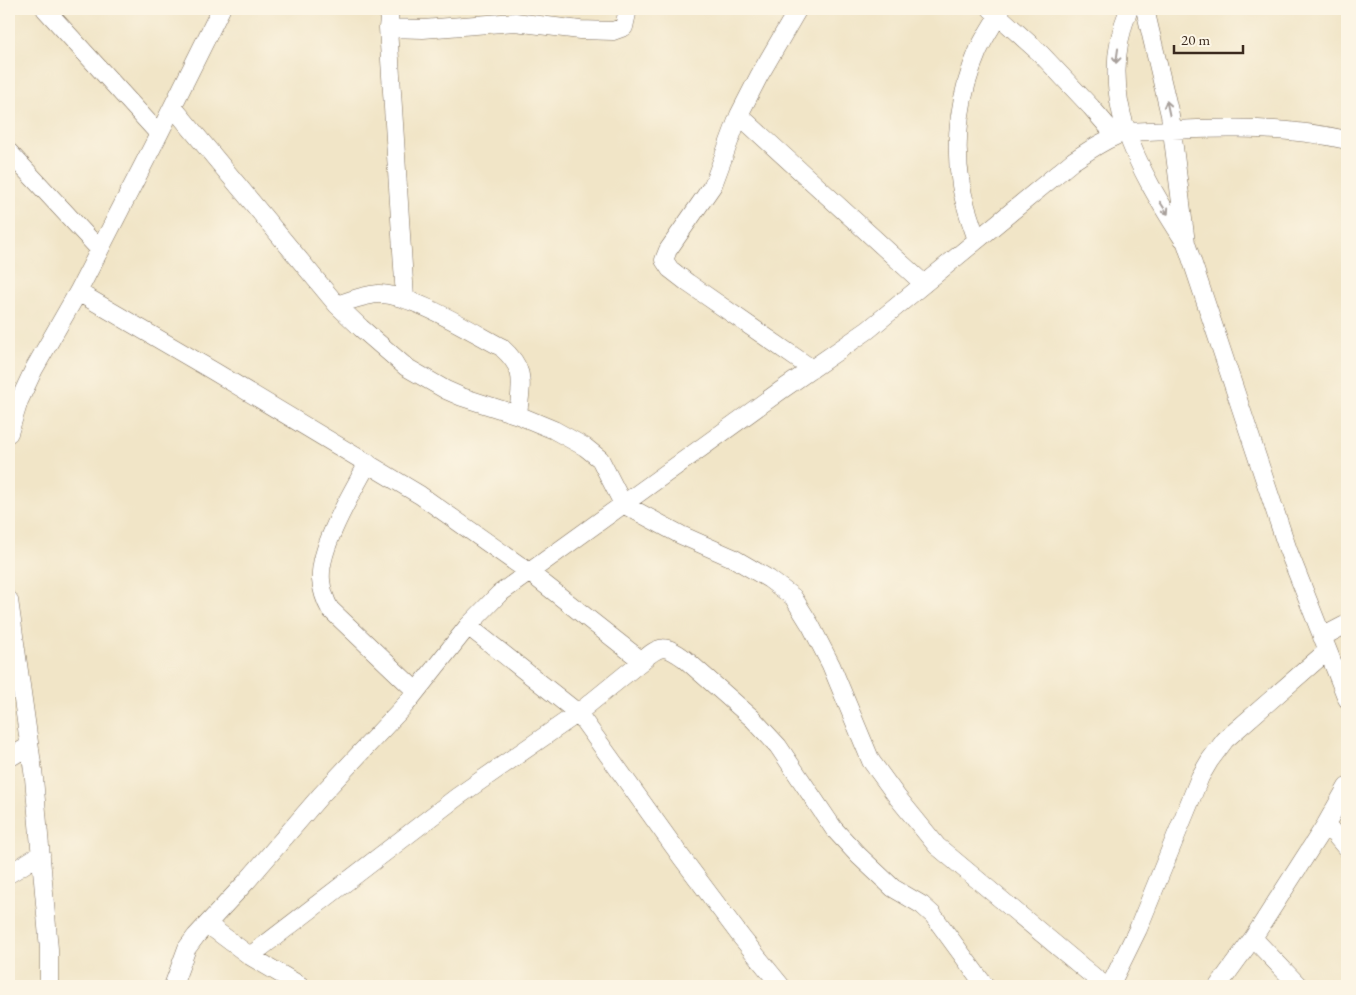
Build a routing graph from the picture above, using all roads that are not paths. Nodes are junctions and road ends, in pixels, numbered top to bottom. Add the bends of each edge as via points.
1 (45, 9) edge
2 (221, 9) edge
3 (390, 9) edge
4 (628, 9) edge
5 (798, 9) edge
6 (1129, 9) edge
7 (1144, 9) edge
8 (995, 11) edge
9 (388, 28) junction
10 (174, 107) junction
11 (739, 115) junction
12 (1172, 130) junction
13 (159, 134) junction
14 (1121, 134) junction
15 (1347, 140) edge
16 (9, 152) edge
17 (976, 240) junction
18 (1186, 243) junction
19 (99, 249) junction
20 (924, 284) junction
21 (78, 292) junction
22 (405, 298) junction
23 (338, 305) junction
24 (812, 369) junction
25 (518, 415) junction
26 (9, 433) edge
27 (368, 463) junction
28 (623, 504) junction
29 (529, 572) junction
30 (9, 600) edge
31 (1347, 624) edge
32 (468, 626) junction
33 (1324, 644) junction
34 (12, 656) edge
35 (642, 661) junction
36 (416, 692) junction
37 (1347, 699) edge
38 (578, 713) junction
39 (29, 746) junction
40 (9, 758) edge
41 (1347, 787) edge
42 (1326, 824) junction
43 (1347, 849) edge
44 (41, 854) junction
45 (9, 874) edge
46 (207, 924) junction
47 (1254, 938) junction
48 (250, 956) junction
49 (49, 986) edge
50 (173, 986) edge
51 (301, 986) edge
52 (781, 986) edge
53 (985, 986) edge
54 (1104, 986) edge
55 (1110, 986) edge
56 (1218, 986) edge
57 (1299, 986) edge

1 - 13 street
2 - 10 street
3 - 9 street
4 - 9 street via 624,27 613,31 515,22 423,29
5 - 11 street
6 -> 14 street via 1118,44 1116,64
12 -> 7 street
8 - 14 street
8 - 17 street via 970,74 958,131 961,187
9 - 22 street
10 - 13 street
10 - 23 street
11 - 20 street
11 - 24 street via 713,185 664,260 688,283
12 - 14 street
12 - 15 street via 1263,129 1317,133
12 - 18 street
13 - 19 street
14 - 17 street via 1096,145 1073,161
14 -> 18 street
16 - 19 street
17 - 20 street
18 - 33 street via 1288,550
19 - 21 street
20 - 24 street via 868,330
21 - 26 street via 34,369
21 - 27 street
22 - 23 street via 380,294
22 - 25 street via 486,338 513,357 520,370
23 - 25 street via 419,375 462,397
24 - 28 street
25 - 28 street via 554,430 594,454 605,466
27 - 29 street via 420,495
27 - 36 street via 332,532 320,578 324,598 330,609
28 - 29 street
28 - 54 street via 733,558 793,597 832,665 871,761 898,798 937,846
29 - 32 street via 499,594
29 - 35 street
30 - 34 street
31 - 33 street
32 - 36 street
32 - 38 street
33 - 37 street
33 - 55 street via 1225,740 1210,760 1200,777 1138,929
34 - 39 street
35 - 38 street
35 - 53 street via 659,648 674,652 752,718 778,746 834,829 893,888 933,915
36 - 46 street
38 - 48 street via 457,797
38 - 52 street via 682,858
39 - 40 street
39 - 44 street
41 - 42 street
42 - 43 street
42 - 47 street
44 - 45 street
44 - 49 street
46 - 48 street
46 - 50 street via 187,948
47 - 56 street
47 - 57 street
48 - 51 street

